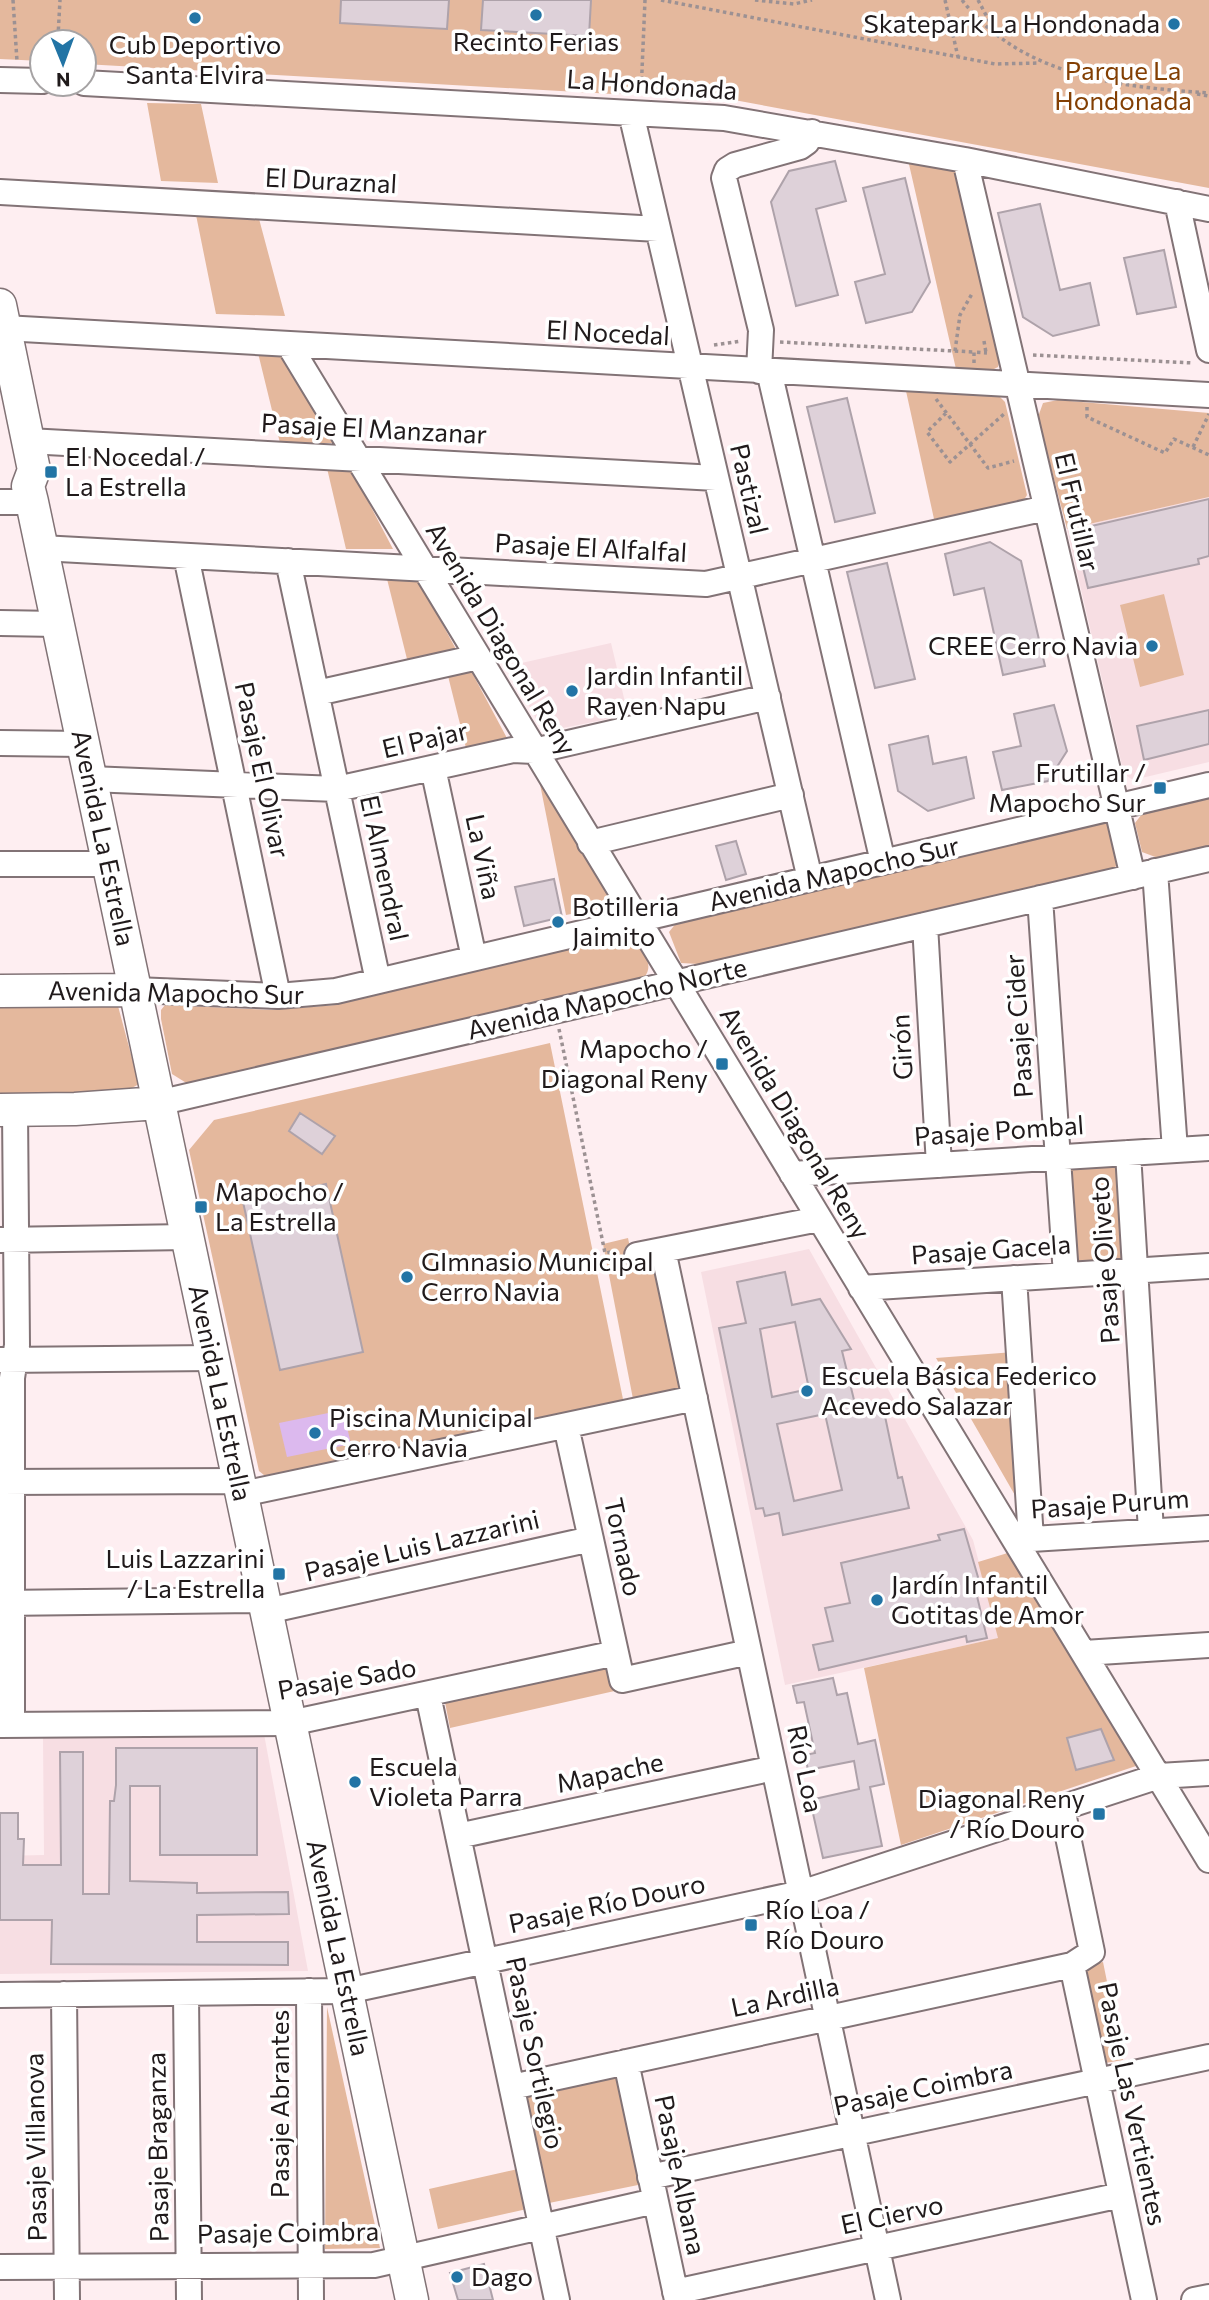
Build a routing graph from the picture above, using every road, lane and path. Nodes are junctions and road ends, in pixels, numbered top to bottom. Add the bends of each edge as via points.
1 (13, 0) edge
2 (60, 0) edge
3 (645, 0) edge
4 (662, 0) edge
5 (755, 0) edge
6 (812, 0) edge
7 (944, 0) edge
8 (962, 0) edge
9 (978, 0) edge
10 (58, 28) edge
11 (996, 34) junction
12 (958, 57) junction
13 (1039, 63) junction
14 (9, 74) edge
15 (28, 78) edge
16 (98, 84) edge
17 (1209, 94) edge
18 (636, 113) junction
19 (812, 132) junction
20 (965, 160) junction
21 (0, 192) edge
22 (1177, 202) junction
23 (1209, 209) edge
24 (658, 229) junction
25 (970, 279) dead end
26 (973, 292) junction
27 (976, 304) dead end
28 (2, 317) edge
29 (981, 328) dead end
30 (761, 340) junction
31 (289, 345) junction
32 (955, 351) junction
33 (974, 352) junction
34 (998, 353) junction
35 (1202, 357) edge
36 (697, 368) junction
37 (764, 371) junction
38 (974, 382) junction
39 (1016, 385) junction
40 (932, 395) dead end
41 (1209, 395) edge
42 (0, 401) edge
43 (1087, 401) dead end
44 (946, 413) junction
45 (1004, 414) dead end
46 (1209, 414) edge
47 (28, 441) junction
48 (970, 445) junction
49 (1193, 447) junction
50 (1209, 454) edge
51 (357, 458) junction
52 (1014, 461) dead end
53 (716, 478) junction
54 (30, 494) junction
55 (0, 502) edge
56 (1046, 508) junction
57 (41, 548) junction
58 (186, 556) junction
59 (288, 562) junction
60 (813, 562) junction
61 (424, 569) junction
62 (740, 579) junction
63 (0, 623) edge
64 (57, 624) junction
65 (478, 657) junction
66 (317, 693) junction
67 (768, 697) junction
68 (0, 743) edge
69 (83, 744) junction
70 (534, 751) junction
71 (433, 768) junction
72 (90, 779) junction
73 (1209, 785) edge
74 (237, 786) junction
75 (337, 789) junction
76 (791, 795) junction
77 (1117, 807) junction
78 (590, 842) junction
79 (1209, 859) edge
80 (883, 862) junction
81 (0, 864) edge
82 (108, 864) junction
83 (1144, 874) junction
84 (810, 879) junction
85 (1040, 898) junction
86 (636, 920) junction
87 (925, 925) junction
88 (474, 958) junction
89 (378, 981) junction
90 (675, 984) junction
91 (135, 990) junction
92 (0, 991) edge
93 (278, 996) junction
94 (555, 1012) junction
95 (158, 1102) junction
96 (7, 1110) edge
97 (1209, 1148) edge
98 (1175, 1150) junction
99 (1128, 1153) junction
100 (1058, 1157) junction
101 (939, 1165) junction
102 (792, 1174) junction
103 (819, 1219) junction
104 (187, 1237) junction
105 (8, 1240) edge
106 (663, 1250) junction
107 (637, 1255) joint
108 (1209, 1266) edge
109 (1136, 1270) junction
110 (1066, 1275) junction
111 (1014, 1279) junction
112 (861, 1288) junction
113 (213, 1358) junction
114 (7, 1360) edge
115 (695, 1398) junction
116 (566, 1426) junction
117 (6, 1482) edge
118 (240, 1487) junction
119 (1209, 1528) edge
120 (1151, 1531) junction
121 (591, 1539) junction
122 (1023, 1539) junction
123 (6, 1603) edge
124 (265, 1606) junction
125 (1209, 1645) edge
126 (749, 1652) junction
127 (616, 1653) junction
128 (1084, 1653) junction
129 (428, 1695) junction
130 (290, 1723) junction
131 (6, 1725) edge
132 (774, 1768) junction
133 (1209, 1773) edge
134 (1159, 1776) junction
135 (1062, 1808) junction
136 (458, 1836) junction
137 (1209, 1860) edge
138 (801, 1893) junction
139 (485, 1961) junction
140 (1072, 1965) junction
141 (309, 1991) junction
142 (347, 1991) junction
143 (187, 1993) junction
144 (64, 1994) junction
145 (0, 1995) edge
146 (827, 2018) junction
147 (1209, 2057) edge
148 (626, 2062) junction
149 (1097, 2081) junction
150 (512, 2087) junction
151 (852, 2133) junction
152 (650, 2177) junction
153 (1122, 2195) junction
154 (655, 2201) junction
155 (541, 2226) junction
156 (877, 2248) junction
157 (403, 2256) junction
158 (311, 2265) junction
159 (189, 2266) junction
160 (0, 2267) edge
161 (66, 2267) junction
162 (676, 2296) edge
163 (1209, 2297) edge
164 (67, 2300) edge
165 (189, 2300) edge
166 (311, 2300) edge
167 (412, 2300) edge
168 (557, 2300) edge
169 (888, 2300) edge
170 (1144, 2300) edge
171 (1194, 2300) edge

1 - 14 path
2 - 10 path
3 - 18 path
4 - 12 path
5 - 6 path via 794,4
7 - 12 path
8 - 11 path via 975,18
9 - 11 path
11 - 13 path
12 - 13 path via 995,64
13 - 17 path via 1145,88
14 - 15 street
16 - 18 street, La Hondonada
18 - 19 street, La Hondonada via 724,118
18 - 24 street, Pastizal
19 - 20 street, La Hondonada
19 - 30 street via 800,147 735,165 724,177
20 - 22 street, La Hondonada
20 - 34 street, El Frutillar
21 - 24 street, El Duraznal
22 - 23 street, La Hondonada
22 - 35 street
24 - 36 street, Pastizal
25 - 26 path
26 - 27 path
26 - 32 path via 960,315
28 - 31 street, El Nocedal
28 - 47 main road, Avenida La Estrella
29 - 34 path
30 - 32 path
30 - 36 path via 699,348
30 - 37 street
31 - 36 street, El Nocedal
31 - 51 street, Avenida Diagonal Reny
32 - 33 path
33 - 34 path
33 - 38 path
34 - 35 path
34 - 39 street, El Frutillar
36 - 37 street, El Nocedal
36 - 53 street, Pastizal
37 - 38 street, El Nocedal
37 - 60 street
38 - 39 street, El Nocedal
39 - 41 street, El Nocedal
39 - 56 street, El Frutillar
40 - 44 path
42 - 54 main road, Avenida La Estrella via 15,473
43 - 49 path via 1087,417 1165,453 1174,439
44 - 48 path
44 - 48 path via 927,432 950,462
45 - 48 path
46 - 49 path
47 - 51 street, Pasaje El Manzanar
47 - 54 main road, Avenida La Estrella via 34,470
48 - 52 path via 988,468
49 - 50 path
51 - 53 street, Pasaje El Manzanar
51 - 61 street, Avenida Diagonal Reny
53 - 62 street, Pastizal
54 - 55 street
54 - 57 main road, Avenida La Estrella
56 - 60 street, Pasaje El Alfalfal
56 - 77 street, El Frutillar
57 - 58 street, Pasaje El Alfalfal
57 - 64 main road, Avenida La Estrella
58 - 59 street, Pasaje El Alfalfal
58 - 74 street, Pasaje El Olivar
59 - 61 street, Pasaje El Alfalfal
59 - 66 street, El Almendral
60 - 62 street, Pasaje El Alfalfal
60 - 80 street
61 - 62 street, Pasaje El Alfalfal via 706,584
61 - 65 street, Avenida Diagonal Reny
62 - 67 street, Pastizal
63 - 64 street
64 - 69 main road, Avenida La Estrella
65 - 66 street
65 - 70 street, Avenida Diagonal Reny
66 - 75 street, El Almendral
67 - 70 street, El Pajar
67 - 76 street, Pastizal
68 - 69 street
69 - 72 main road, Avenida La Estrella
70 - 71 street, El Pajar via 513,750
70 - 78 street, Avenida Diagonal Reny
71 - 75 street, El Pajar
71 - 88 street, La Viña
72 - 74 street, El Pajar
72 - 82 main road, Avenida La Estrella
73 - 77 street, Avenida Mapocho Sur
74 - 75 street, El Pajar
74 - 93 street, Pasaje El Olivar
75 - 89 street, El Almendral
76 - 78 street
76 - 84 street, Pastizal
77 - 80 street, Avenida Mapocho Sur
77 - 83 street, El Frutillar
78 - 86 street, Avenida Diagonal Reny
79 - 83 street, Avenida Mapocho Norte
80 - 84 street, Avenida Mapocho Sur
81 - 82 street
82 - 91 main road, Avenida La Estrella
83 - 85 street, Avenida Mapocho Norte
83 - 98 street
84 - 86 street, Avenida Mapocho Sur
85 - 87 street, Avenida Mapocho Norte
85 - 100 street, Pasaje Cider
86 - 88 street, Avenida Mapocho Sur
86 - 90 street, Avenida Diagonal Reny
87 - 90 street, Avenida Mapocho Norte
87 - 101 street, Girón
88 - 89 street, Avenida Mapocho Sur
89 - 93 street, Avenida Mapocho Sur via 320,994
90 - 94 street, Avenida Mapocho Norte
90 - 102 street, Avenida Diagonal Reny
91 - 92 main road, Avenida Mapocho Sur
91 - 93 street, Avenida Mapocho Sur
91 - 95 main road, Avenida La Estrella
94 - 95 street, Avenida Mapocho Norte
94 - 107 path via 604,1253 636,1248
95 - 96 main road, Avenida Mapocho Norte
95 - 104 main road, Avenida La Estrella
96 - 105 street
97 - 98 street, Pasaje Pombal
98 - 99 street, Pasaje Pombal
99 - 100 street, Pasaje Pombal
99 - 109 street, Pasaje Oliveto
100 - 101 street, Pasaje Pombal
100 - 110 street, Pasaje Cider
101 - 102 street, Pasaje Pombal
102 - 103 street, Avenida Diagonal Reny
103 - 106 street
103 - 112 street, Avenida Diagonal Reny
104 - 105 street
104 - 113 main road, Avenida La Estrella
105 - 114 street
106 - 107 street
106 - 115 street, Río Loa
108 - 109 street, Pasaje Gacela
109 - 110 street, Pasaje Gacela
109 - 120 street, Pasaje Oliveto
110 - 111 street, Pasaje Gacela
111 - 112 street, Pasaje Gacela
111 - 122 street
112 - 122 street, Avenida Diagonal Reny
113 - 114 street
113 - 118 main road, Avenida La Estrella
114 - 117 street via 12,1378
115 - 116 street
115 - 126 street, Río Loa
116 - 118 street
116 - 121 street, Tornado
117 - 118 street
117 - 123 street
118 - 124 main road, Avenida La Estrella
119 - 120 street, Pasaje Purum
120 - 122 street, Pasaje Purum
121 - 124 street, Pasaje Luis Lazzarini
121 - 127 street, Tornado
122 - 128 street, Avenida Diagonal Reny
123 - 124 street, Pasaje Luis Lazzarini
123 - 131 street
124 - 130 main road, Avenida La Estrella
125 - 128 street
126 - 127 street, Tornado via 622,1680
126 - 132 street, Río Loa
127 - 129 street, Pasaje Sado
128 - 134 street, Avenida Diagonal Reny
129 - 130 street, Pasaje Sado
129 - 136 street, Pasaje Sortilegio
130 - 131 street, Pasaje Sado
130 - 142 main road, Avenida La Estrella
132 - 136 street, Mapache
132 - 138 street, Río Loa
133 - 134 street, Pasaje Río Douro
134 - 135 street, Pasaje Río Douro
134 - 137 street, Avenida Diagonal Reny
135 - 138 street, Pasaje Río Douro
135 - 140 street, Pasaje Las Vertientes via 1092,1952
136 - 139 street, Pasaje Sortilegio
138 - 139 street, Pasaje Río Douro
138 - 146 street, Río Loa
139 - 142 street, Pasaje Río Douro
139 - 150 street, Pasaje Sortilegio
140 - 146 street, La Ardilla
140 - 149 street, Pasaje Las Vertientes
141 - 142 street, Pasaje Río Douro
141 - 143 street, Pasaje Río Douro
141 - 158 street, Pasaje Abrantes
142 - 157 main road, Avenida La Estrella
143 - 144 street, Pasaje Río Douro
143 - 159 street, Pasaje Braganza
144 - 145 street, Pasaje Río Douro
144 - 161 street, Pasaje Villanova
146 - 148 street, La Ardilla
146 - 151 street, Río Loa
147 - 149 street, Pasaje Coimbra
148 - 150 street, La Ardilla
148 - 152 street, Pasaje Albana
149 - 151 street, Pasaje Coimbra
149 - 153 street, Pasaje Las Vertientes
150 - 155 street, Pasaje Sortilegio
151 - 152 street, Pasaje Coimbra
151 - 156 street, Río Loa
152 - 154 street, Pasaje Albana
153 - 156 street, El Ciervo
153 - 170 street, Pasaje Las Vertientes
154 - 155 street, Pasaje Coimbra
154 - 162 street, Pasaje Albana
155 - 157 street, Pasaje Coimbra
155 - 168 street, Pasaje Sortilegio
156 - 162 street, El Ciervo
156 - 169 street, Río Loa
157 - 158 street, Pasaje Coimbra via 374,2265
157 - 167 main road, Avenida La Estrella
158 - 159 street, Pasaje Coimbra
158 - 166 street, Pasaje Abrantes
159 - 161 street, Pasaje Coimbra
159 - 165 street, Pasaje Braganza
160 - 161 street, Pasaje Coimbra
161 - 164 street, Pasaje Villanova
163 - 171 street

